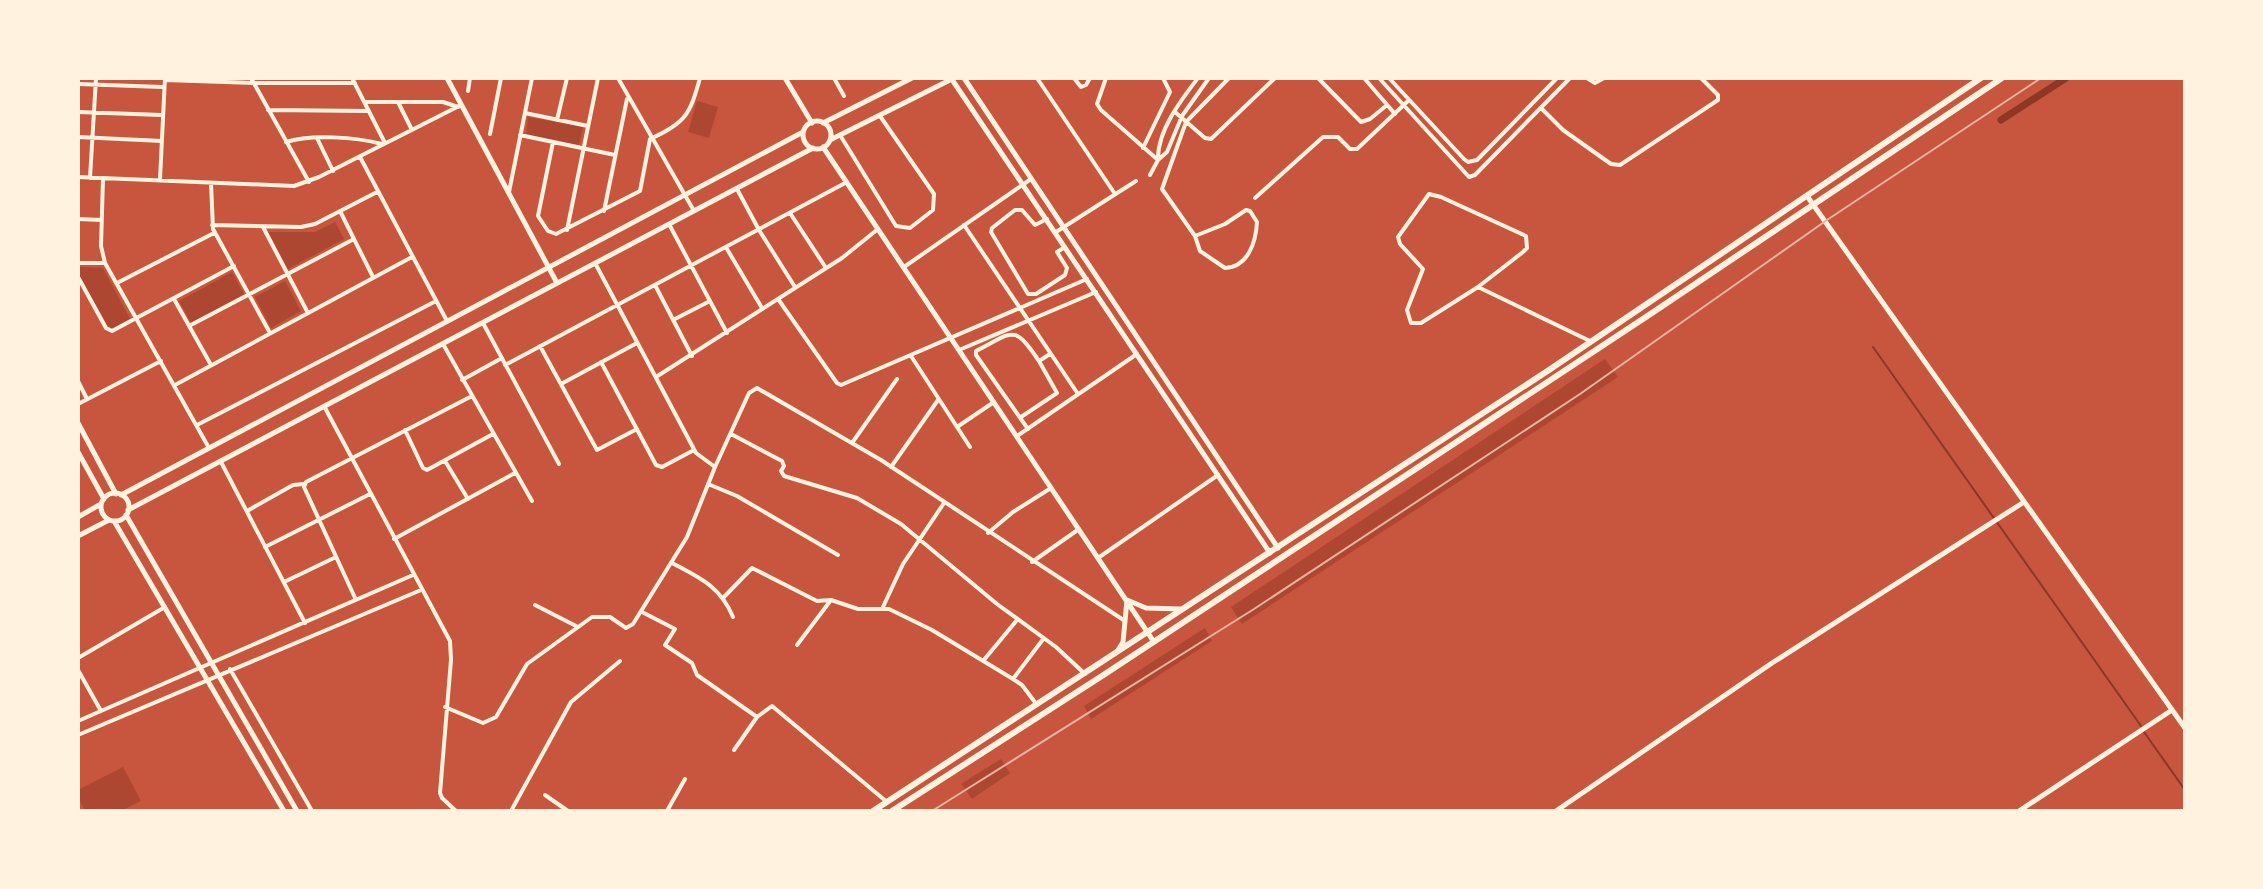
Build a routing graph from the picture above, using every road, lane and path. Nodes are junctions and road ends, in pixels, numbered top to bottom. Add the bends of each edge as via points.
1 (96, 78) edge
2 (447, 78) edge
3 (470, 78) edge
4 (501, 78) edge
5 (532, 78) edge
6 (567, 78) edge
7 (598, 78) edge
8 (618, 78) edge
9 (700, 78) edge
10 (834, 78) edge
11 (912, 78) edge
12 (952, 78) edge
13 (964, 78) edge
14 (1037, 78) edge
15 (1074, 78) edge
16 (1090, 78) edge
17 (1106, 78) edge
18 (1163, 78) edge
19 (1198, 78) edge
20 (1209, 78) edge
21 (1229, 78) edge
22 (1275, 78) edge
23 (1318, 78) edge
24 (1364, 78) edge
25 (1379, 78) edge
26 (1389, 78) edge
27 (1557, 78) edge
28 (1570, 78) edge
29 (1587, 78) edge
30 (1604, 78) edge
31 (1701, 78) edge
32 (1981, 78) edge
33 (2002, 78) edge
34 (165, 79) edge
35 (787, 79) edge
36 (353, 80) edge
37 (253, 81) edge
38 (78, 84) edge
39 (95, 85) junction
40 (163, 87) junction
41 (468, 91) dead end
42 (844, 96) dead end
43 (628, 98) junction
44 (1409, 100) junction
45 (364, 102) junction
46 (398, 102) junction
47 (1387, 105) junction
48 (460, 106) junction
49 (1403, 106) junction
50 (1541, 108) junction
51 (268, 110) junction
52 (1526, 110) junction
53 (369, 111) junction
54 (78, 112) edge
55 (1175, 112) junction
56 (93, 113) junction
57 (525, 113) junction
58 (1395, 114) junction
59 (162, 115) junction
60 (880, 116) junction
61 (1533, 116) junction
62 (1181, 118) junction
63 (557, 120) junction
64 (1186, 122) junction
65 (812, 123) junction
66 (823, 123) junction
67 (588, 126) junction
68 (412, 130) junction
69 (803, 132) junction
70 (490, 134) dead end
71 (520, 135) junction
72 (840, 135) junction
73 (78, 137) edge
74 (93, 138) junction
75 (317, 138) junction
76 (650, 139) junction
77 (830, 140) junction
78 (162, 141) junction
79 (286, 142) junction
80 (553, 142) junction
81 (384, 144) junction
82 (823, 147) junction
83 (584, 148) junction
84 (813, 148) junction
85 (1143, 148) junction
86 (615, 155) junction
87 (360, 157) junction
88 (1158, 160) junction
89 (776, 168) junction
90 (333, 171) junction
91 (1150, 175) dead end
92 (782, 176) dead end
93 (78, 177) edge
94 (90, 178) junction
95 (103, 178) junction
96 (160, 179) junction
97 (1031, 179) junction
98 (1136, 181) dead end
99 (309, 182) junction
100 (847, 182) junction
101 (211, 183) junction
102 (1023, 184) junction
103 (737, 189) junction
104 (377, 192) junction
105 (509, 192) junction
106 (1115, 194) junction
107 (685, 195) junction
108 (1807, 196) junction
109 (1255, 198) dead end
110 (1814, 204) junction
111 (340, 211) junction
112 (604, 211) junction
113 (694, 211) junction
114 (790, 213) junction
115 (78, 219) edge
116 (1047, 219) junction
117 (101, 220) junction
118 (669, 224) junction
119 (212, 225) junction
120 (964, 225) junction
121 (263, 227) junction
122 (1064, 227) junction
123 (878, 229) junction
124 (567, 230) junction
125 (759, 230) junction
126 (1056, 232) junction
127 (215, 233) junction
128 (1195, 236) junction
129 (354, 239) junction
130 (1065, 247) junction
131 (726, 248) junction
132 (412, 257) junction
133 (78, 263) edge
134 (105, 263) junction
135 (595, 263) junction
136 (234, 266) junction
137 (691, 266) junction
138 (904, 267) junction
139 (549, 268) junction
140 (826, 268) junction
141 (288, 274) junction
142 (78, 277) edge
143 (373, 277) junction
144 (1087, 279) junction
145 (117, 283) junction
146 (557, 283) junction
147 (655, 286) junction
148 (795, 287) junction
149 (1478, 287) junction
150 (86, 291) junction
151 (1096, 292) junction
152 (249, 295) junction
153 (78, 296) edge
154 (174, 299) junction
155 (778, 299) junction
156 (436, 301) junction
157 (710, 301) junction
158 (618, 306) junction
159 (762, 308) junction
160 (1019, 309) junction
161 (308, 313) junction
162 (1123, 317) junction
163 (137, 320) junction
164 (673, 320) junction
165 (1027, 321) junction
166 (447, 322) junction
167 (1115, 322) junction
168 (483, 323) junction
169 (189, 326) junction
170 (270, 333) junction
171 (727, 333) junction
172 (952, 339) junction
173 (1591, 342) junction
174 (637, 343) junction
175 (443, 344) junction
176 (540, 346) junction
177 (959, 350) junction
178 (1050, 354) junction
179 (1137, 354) junction
180 (692, 356) junction
181 (911, 356) junction
182 (502, 358) junction
183 (161, 361) junction
184 (1039, 361) junction
185 (601, 362) junction
186 (211, 365) junction
187 (505, 365) junction
188 (656, 377) junction
189 (897, 379) dead end
190 (462, 380) junction
191 (78, 381) edge
192 (561, 384) junction
193 (175, 385) junction
194 (1078, 394) junction
195 (472, 396) junction
196 (87, 399) junction
197 (938, 400) junction
198 (994, 402) junction
199 (78, 404) edge
200 (324, 406) junction
201 (1020, 417) junction
202 (78, 423) edge
203 (197, 425) junction
204 (957, 427) junction
205 (637, 429) junction
206 (1028, 429) junction
207 (405, 430) junction
208 (493, 434) junction
209 (731, 434) junction
210 (1017, 436) junction
211 (852, 443) junction
212 (1210, 445) junction
213 (970, 447) dead end
214 (209, 448) junction
215 (694, 450) junction
216 (1201, 451) junction
217 (78, 452) edge
218 (352, 458) junction
219 (221, 461) junction
220 (445, 461) junction
221 (559, 464) dead end
222 (715, 467) junction
223 (891, 467) junction
224 (515, 473) junction
225 (1218, 475) junction
226 (304, 484) junction
227 (708, 484) junction
228 (1052, 488) junction
229 (119, 494) junction
230 (370, 494) junction
231 (468, 499) junction
232 (532, 501) dead end
233 (103, 502) junction
234 (2024, 502) junction
235 (944, 503) junction
236 (247, 511) junction
237 (127, 512) junction
238 (78, 517) edge
239 (112, 520) junction
240 (319, 521) junction
241 (1079, 529) junction
242 (988, 533) junction
243 (78, 536) edge
244 (920, 538) junction
245 (394, 539) junction
246 (265, 547) junction
247 (1278, 548) junction
248 (1270, 553) junction
249 (838, 555) dead end
250 (336, 557) junction
251 (1098, 558) junction
252 (1032, 562) junction
253 (672, 563) junction
254 (413, 575) junction
255 (284, 582) junction
256 (421, 590) junction
257 (724, 597) junction
258 (356, 600) junction
259 (831, 600) junction
260 (1127, 600) junction
261 (535, 605) dead end
262 (165, 607) junction
263 (883, 607) junction
264 (1185, 608) junction
265 (642, 612) junction
266 (733, 617) dead end
267 (1018, 620) junction
268 (1125, 621) junction
269 (305, 623) junction
270 (578, 627) junction
271 (1148, 633) junction
272 (1044, 638) junction
273 (1154, 642) junction
274 (797, 645) dead end
275 (1116, 654) junction
276 (78, 658) edge
277 (620, 661) dead end
278 (983, 661) junction
279 (212, 663) junction
280 (201, 668) junction
281 (230, 669) junction
282 (78, 670) edge
283 (218, 674) junction
284 (1085, 674) junction
285 (207, 679) junction
286 (1013, 679) junction
287 (1037, 705) junction
288 (110, 707) junction
289 (445, 707) junction
290 (2172, 710) junction
291 (101, 711) junction
292 (757, 717) junction
293 (117, 718) junction
294 (78, 721) edge
295 (2185, 728) edge
296 (78, 735) edge
297 (734, 750) dead end
298 (685, 779) dead end
299 (545, 795) dead end
300 (887, 802) junction
301 (897, 810) edge
302 (284, 811) edge
303 (297, 811) edge
304 (312, 811) edge
305 (456, 811) edge
306 (511, 811) edge
307 (568, 811) edge
308 (667, 811) edge
309 (873, 811) edge
310 (1556, 811) edge
311 (2019, 811) edge

1 - 39 street
2 - 48 street
3 - 41 street
4 - 70 street
5 - 57 street
6 - 63 street
7 - 67 street
8 - 43 street
9 - 76 street via 686,117
10 - 42 street
11 - 66 street
12 - 60 street
12 - 102 street
13 - 97 street
14 - 106 street
15 - 16 street via 1081,87
17 - 85 street via 1097,104
18 - 85 street via 1170,92
19 - 55 street
20 - 62 street
21 - 64 street
22 - 64 street via 1211,139
23 - 47 street via 1361,122
24 - 47 street
25 - 49 street
26 - 44 street
27 - 52 street
28 - 50 street
29 - 30 street via 1595,83
31 - 50 street via 1718,100 1620,165 1569,135
32 - 108 main road
33 - 110 main road
34 - 37 street
34 - 40 street
35 - 65 street
36 - 37 street
36 - 45 street
37 - 51 street
38 - 39 street
39 - 40 street
39 - 56 street
40 - 59 street
43 - 76 street
43 - 86 street
44 - 49 street
44 - 52 street via 1468,162 1477,160
45 - 46 street
45 - 53 street
46 - 48 street
46 - 68 street
47 - 58 street
48 - 68 street
48 - 105 street
49 - 58 street
49 - 61 street via 1469,177
50 - 61 street
51 - 53 street
51 - 79 street
52 - 61 street
53 - 81 street
54 - 56 street
55 - 62 street
55 - 88 street
56 - 59 street
56 - 74 street
57 - 63 street
57 - 71 street
58 - 109 street via 1354,150 1338,137 1323,137
59 - 78 street
60 - 72 street
60 - 72 street via 934,194 933,210 910,228 896,226
62 - 64 street
62 - 88 street via 1167,152
63 - 67 street
64 - 128 street via 1162,189
65 - 66 street
65 - 69 street
66 - 77 street
67 - 83 street
68 - 81 street
69 - 84 street
69 - 107 street
71 - 80 street
71 - 105 street
72 - 77 street
73 - 74 street
74 - 78 street
74 - 94 street
75 - 79 street
75 - 81 street
75 - 90 street
76 - 107 street
76 - 112 street via 640,191
77 - 82 street
78 - 96 street
79 - 99 street
80 - 83 street
80 - 124 street via 538,218 552,233
81 - 87 street
82 - 84 street
82 - 100 street
83 - 86 street
83 - 124 street
84 - 89 street
85 - 88 street
86 - 112 street
87 - 90 street
87 - 104 street
88 - 91 street
89 - 92 street
89 - 103 street
90 - 99 street
93 - 94 street
94 - 95 street
95 - 96 street
95 - 117 street
96 - 101 street
97 - 102 street
97 - 122 street
98 - 106 street
99 - 101 street
100 - 114 street
100 - 123 street
101 - 119 street
102 - 116 street
102 - 120 street
103 - 113 street
103 - 125 street
104 - 111 street
104 - 132 street
105 - 139 street
106 - 122 street
107 - 113 street
107 - 139 street
108 - 110 street
108 - 173 main road
110 - 234 street
110 - 273 main road
111 - 121 street via 301,227
111 - 129 street
112 - 124 street
113 - 118 street
114 - 125 street
114 - 140 street
115 - 117 street
116 - 126 street
116 - 130 street via 1035,225 1018,209 992,228 1028,294 1065,275 1067,268 1057,252
117 - 134 street
118 - 135 street
118 - 137 street
119 - 121 street
119 - 127 street
120 - 138 street
120 - 160 street
121 - 141 street
122 - 126 street
122 - 162 street
123 - 138 street
123 - 140 street
125 - 131 street
125 - 148 street
126 - 130 street
127 - 136 street
127 - 145 street
128 - 128 street via 1246,210 1257,222 1252,247 1232,268 1206,256
129 - 141 street
129 - 143 street
130 - 144 street
131 - 137 street
131 - 159 street
132 - 143 street
132 - 156 street
133 - 134 street
134 - 145 street
135 - 146 street
135 - 158 street
136 - 152 street
136 - 154 street
137 - 147 street
137 - 157 street
138 - 172 street
139 - 146 street
139 - 166 street
140 - 148 street
141 - 152 street
141 - 161 street
142 - 150 street
143 - 161 street
144 - 151 street
144 - 160 street
145 - 163 street
146 - 168 street
147 - 158 street
147 - 164 street
148 - 155 street
149 - 149 street via 1421,323 1408,319 1423,269 1398,237 1429,194 1526,236 1527,248
149 - 173 street
150 - 153 street
150 - 163 street via 108,330
151 - 165 street
151 - 167 street
152 - 169 street
152 - 170 street
154 - 163 street
154 - 169 street
155 - 159 street
155 - 181 street via 839,385
156 - 166 street
156 - 203 street
157 - 164 street
157 - 171 street
158 - 174 street
158 - 176 street
159 - 171 street
160 - 165 street
160 - 172 street
161 - 170 street
162 - 167 street
162 - 212 street
163 - 183 street
164 - 180 street
165 - 177 street
165 - 178 street
166 - 214 street
167 - 179 street
168 - 175 street
168 - 182 street
169 - 186 street
170 - 186 street
171 - 180 street
172 - 177 street
172 - 181 street
173 - 247 main road
174 - 185 street
174 - 188 street
175 - 190 street
175 - 200 street
176 - 187 street
176 - 192 street
177 - 198 street
178 - 184 street
178 - 194 street
179 - 194 street
179 - 216 street
180 - 188 street
181 - 197 street
182 - 187 street
182 - 190 street
183 - 193 street
183 - 196 street
184 - 201 street via 1057,393
184 - 201 street via 1016,333 976,351
185 - 192 street
185 - 205 street
186 - 193 street
187 - 221 street
188 - 215 street
189 - 211 street
190 - 195 street
191 - 196 street
192 - 205 street via 597,450
193 - 203 street
194 - 206 street
195 - 207 street
195 - 208 street
196 - 199 street
197 - 204 street
197 - 223 street
198 - 204 street
198 - 210 street
200 - 218 street
200 - 219 street
201 - 206 street
202 - 229 street
203 - 214 street
204 - 213 street
205 - 215 street via 657,467
206 - 210 street
207 - 218 street
207 - 220 street via 423,468
208 - 220 street
208 - 224 street
209 - 211 street via 749,393 757,388
209 - 222 street
209 - 244 street via 782,461 784,476 857,498
210 - 228 street
211 - 223 street
212 - 216 street
212 - 247 street
214 - 229 street
215 - 222 street
216 - 225 street
217 - 233 street
218 - 226 street
218 - 230 street
219 - 236 street
219 - 237 street
220 - 231 street
222 - 227 street
223 - 235 street
224 - 231 street
224 - 232 street
225 - 248 street
225 - 251 street
226 - 236 street
226 - 240 street
227 - 249 street
227 - 253 street
228 - 241 street
228 - 242 street
229 - 233 street
229 - 237 street via 127,501
230 - 240 street
230 - 245 street
231 - 245 street
233 - 238 street
233 - 239 street via 102,511
234 - 290 street
234 - 310 street via 1772,663
235 - 242 street
235 - 244 street
236 - 246 street
237 - 239 street
237 - 279 street
239 - 243 street
239 - 262 street
240 - 246 street
240 - 250 street
241 - 251 street
241 - 252 street
242 - 252 street
244 - 263 street
244 - 267 street
245 - 254 street
246 - 255 street
247 - 248 main road
248 - 264 main road
250 - 255 street
250 - 258 street
251 - 260 street
252 - 268 street
253 - 257 street
253 - 265 street
254 - 256 street
254 - 258 street
255 - 269 street
256 - 281 street
256 - 289 street via 450,641
257 - 259 street via 752,568 817,601
257 - 266 street
258 - 269 street
259 - 263 street via 858,609
259 - 274 street
260 - 264 street via 1156,609
260 - 268 street
260 - 271 street
261 - 270 street
262 - 276 street
262 - 280 street
263 - 278 street
264 - 271 main road
265 - 270 street via 629,628 603,616
265 - 292 street via 675,629 665,645
267 - 272 street
267 - 278 street
268 - 275 street
269 - 279 street
270 - 289 street via 527,664 493,720 483,723
271 - 273 street
271 - 275 main road
272 - 284 street
272 - 286 street
273 - 301 main road
275 - 284 main road
277 - 306 street via 571,702
278 - 286 street
279 - 280 street
279 - 283 street
280 - 285 street
280 - 288 street
281 - 283 street
281 - 304 street
282 - 291 street
283 - 285 street
283 - 303 street
284 - 287 main road
285 - 293 street
285 - 302 street
286 - 287 street
287 - 300 main road
288 - 291 street
288 - 293 street
289 - 305 street via 440,793
290 - 295 street
290 - 311 street
291 - 294 street
292 - 297 street
292 - 300 street via 768,707 778,709
293 - 296 street
298 - 308 street
299 - 307 street
300 - 309 main road

